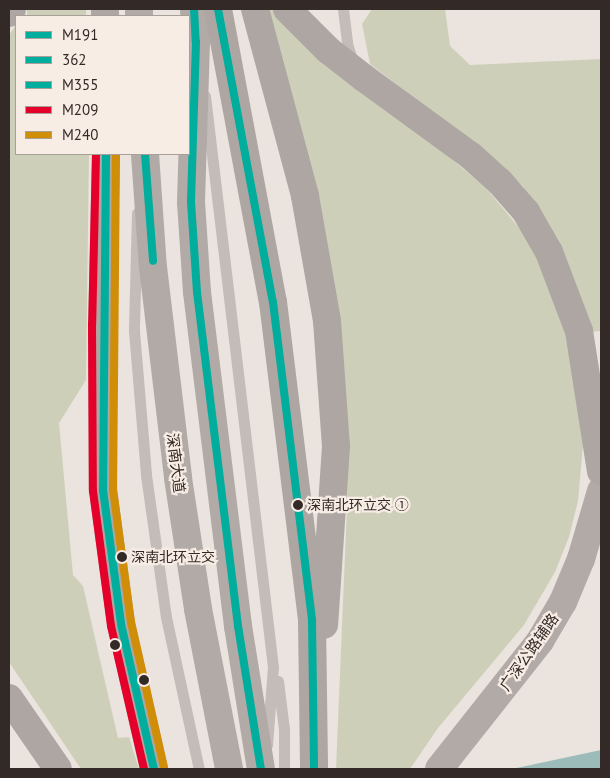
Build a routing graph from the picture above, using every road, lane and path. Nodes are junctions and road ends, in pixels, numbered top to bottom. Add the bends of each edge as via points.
1 (12, 9) edge
2 (194, 9) edge
3 (218, 9) edge
4 (255, 9) edge
5 (287, 9) edge
6 (343, 9) edge
7 (9, 14) edge
8 (196, 42) junction
9 (364, 78) junction
10 (106, 155) edge
11 (140, 155) edge
12 (145, 155) edge
13 (601, 471) edge
14 (601, 491) edge
15 (270, 636) junction
16 (9, 698) edge
17 (315, 738) junction
18 (58, 769) edge
19 (154, 769) edge
20 (199, 769) edge
21 (229, 769) edge
22 (261, 769) edge
23 (266, 769) edge
24 (284, 769) edge
25 (314, 769) edge
26 (439, 769) edge

1 - 7 highway
2 - 8 main road
3 - 17 highway via 274,302 312,621
4 - 17 highway via 305,196 327,322 332,379 336,446 334,508
5 - 9 highway via 328,50
6 - 9 lane via 350,55
8 - 15 lane via 211,134
8 - 22 main road via 191,186 197,292 238,626
9 - 13 highway via 471,156 526,212 549,252 579,331
10 - 19 highway via 103,490 121,624
11 - 20 lane via 134,265 139,410 166,617
12 - 21 main road, 深南大道 via 153,267 179,488
14 - 26 main road, 广深公路辅路 via 582,559 545,633
15 - 23 lane via 274,686
15 - 24 lane via 283,706
16 - 18 highway
17 - 25 highway

